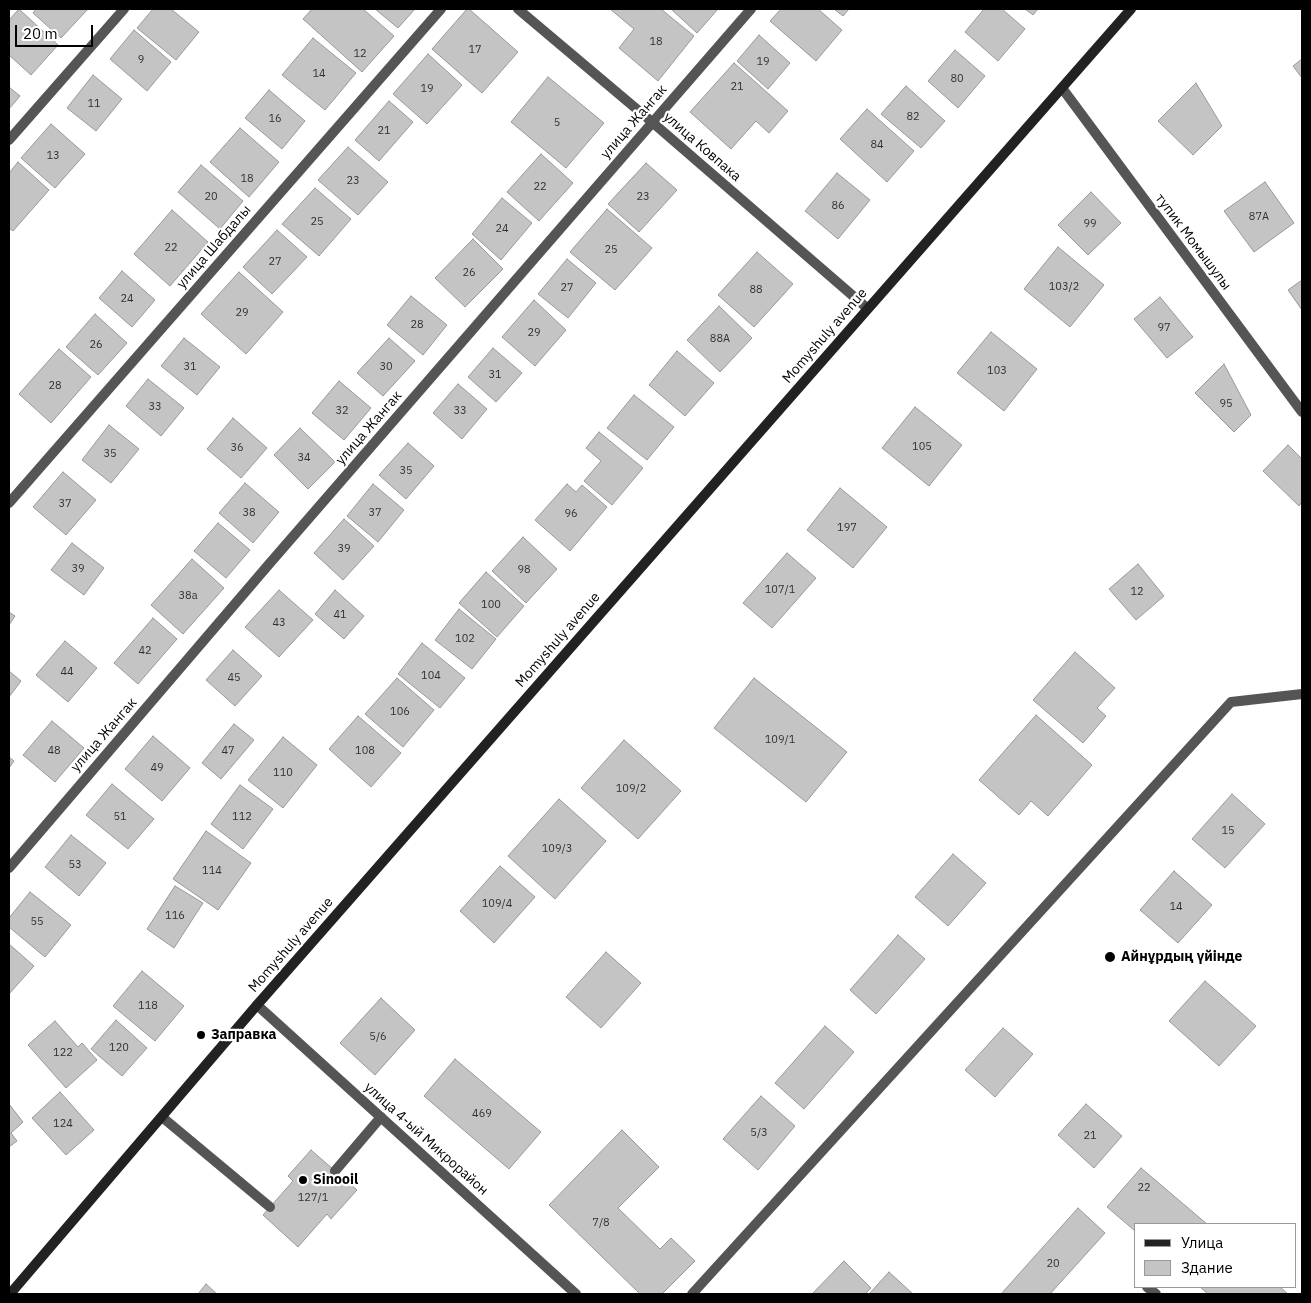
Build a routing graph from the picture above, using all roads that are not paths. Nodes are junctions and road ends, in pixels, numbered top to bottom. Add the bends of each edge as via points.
1 (124, 9) edge
2 (440, 9) edge
3 (518, 9) edge
4 (751, 9) edge
5 (1130, 9) edge
6 (1062, 88) junction
7 (652, 122) junction
8 (9, 140) edge
9 (867, 308) junction
10 (1302, 412) edge
11 (9, 503) edge
12 (1302, 694) edge
13 (9, 868) edge
14 (257, 1005) junction
15 (162, 1117) junction
16 (381, 1117) junction
17 (335, 1171) dead end
18 (270, 1206) dead end
19 (10, 1294) edge
20 (576, 1294) edge
21 (692, 1294) edge

1 - 8 street
2 - 11 street, улица Шабдалы
3 - 7 street, улица Ковпака
4 - 7 street, улица Жангак
5 - 6 main road, Momyshuly avenue
6 - 9 main road, Momyshuly avenue
6 - 10 street, тупик Момышулы
7 - 9 street, улица Ковпака
7 - 13 street, улица Жангак
9 - 14 main road, Momyshuly avenue
12 - 21 street via 1231,702
14 - 15 main road, Momyshuly avenue
14 - 16 street, улица 4-ый Микрорайон
15 - 18 street
15 - 19 main road, Momyshuly avenue
16 - 17 street
16 - 20 street, улица 4-ый Микрорайон

